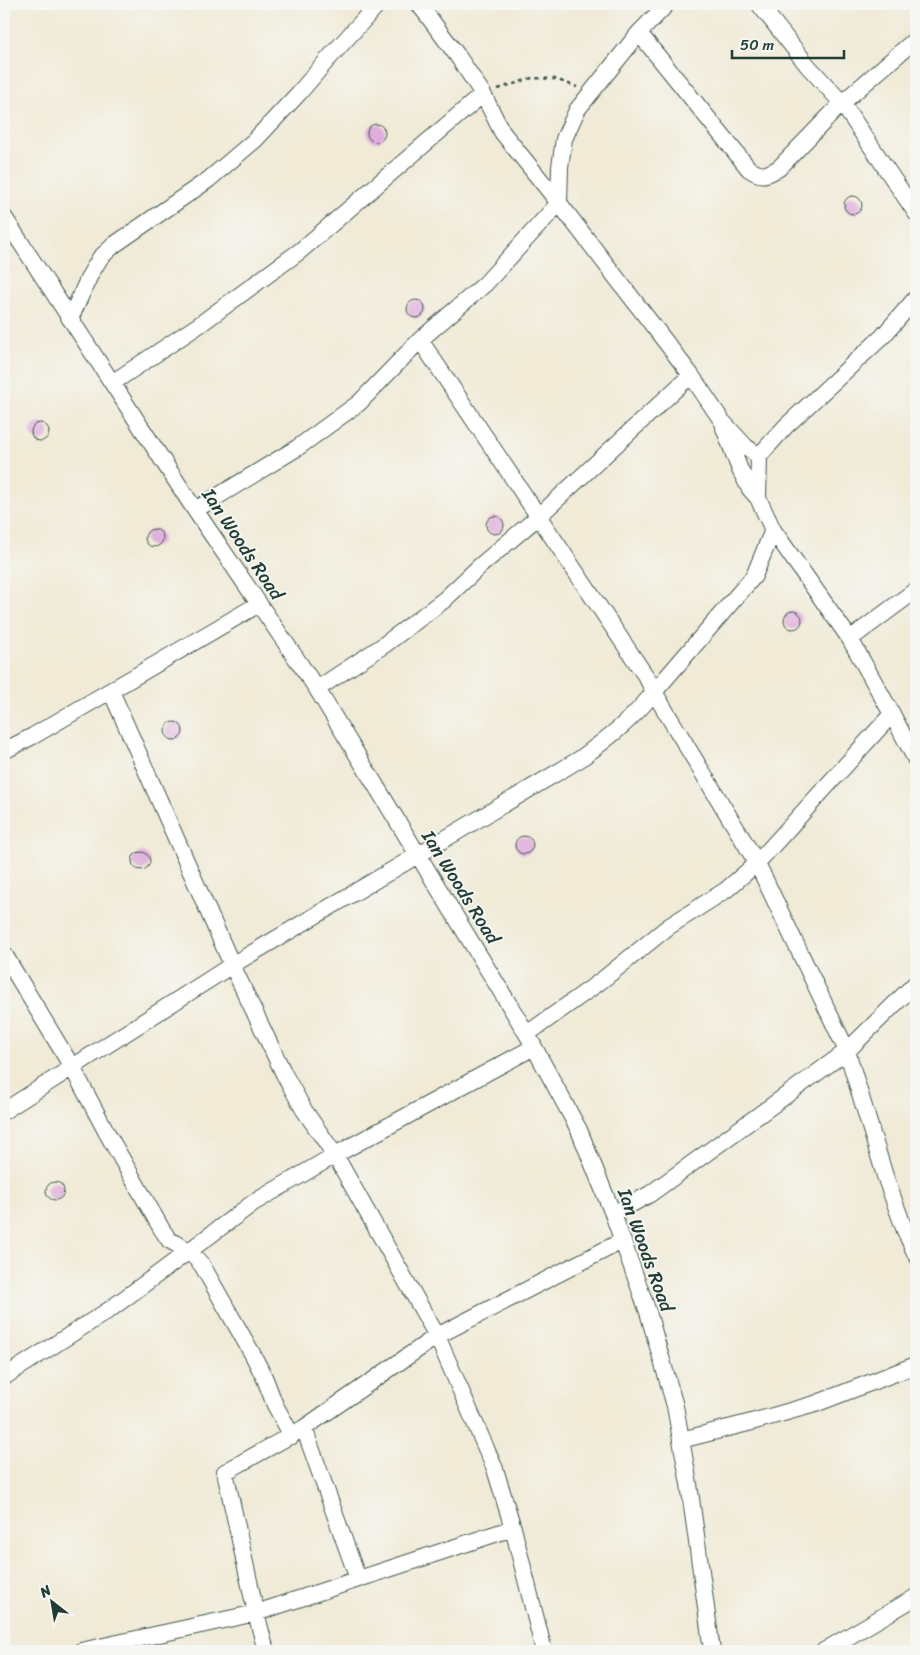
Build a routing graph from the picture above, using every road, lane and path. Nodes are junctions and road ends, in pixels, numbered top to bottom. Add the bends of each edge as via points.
1 (378, 4) edge
2 (419, 4) edge
3 (667, 4) edge
4 (759, 4) edge
5 (639, 33) junction
6 (916, 39) edge
7 (591, 91) junction
8 (483, 94) junction
9 (842, 103) junction
10 (559, 203) junction
11 (916, 213) edge
12 (4, 217) edge
13 (916, 298) edge
14 (70, 320) junction
15 (420, 340) junction
16 (691, 375) junction
17 (112, 383) junction
18 (722, 421) junction
19 (759, 456) junction
20 (758, 498) junction
21 (195, 510) junction
22 (539, 516) junction
23 (774, 530) junction
24 (916, 590) edge
25 (259, 604) junction
26 (850, 639) junction
27 (317, 690) junction
28 (111, 691) junction
29 (654, 692) junction
30 (892, 714) junction
31 (4, 751) edge
32 (916, 760) edge
33 (418, 856) junction
34 (757, 863) junction
35 (4, 954) edge
36 (232, 965) junction
37 (916, 983) edge
38 (530, 1040) junction
39 (847, 1051) junction
40 (72, 1068) junction
41 (4, 1111) edge
42 (335, 1155) junction
43 (614, 1214) junction
44 (622, 1241) junction
45 (189, 1251) junction
46 (916, 1255) edge
47 (437, 1336) junction
48 (916, 1365) edge
49 (4, 1377) edge
50 (298, 1432) junction
51 (681, 1440) junction
52 (513, 1528) junction
53 (358, 1579) junction
54 (916, 1597) edge
55 (256, 1613) junction
56 (81, 1651) edge
57 (266, 1651) edge
58 (544, 1651) edge
59 (712, 1651) edge
60 (824, 1651) edge

1 - 14 street via 255,140 208,180 100,258
2 - 8 street
3 - 5 street
4 - 9 street
5 - 7 street
5 - 9 street via 749,169 757,174 779,168
6 - 9 street
7 - 8 path via 555,80 532,78
7 - 10 street via 577,110 564,139
8 - 10 street via 502,132
8 - 17 street via 300,251 200,325
9 - 11 street
10 - 15 street via 485,284
10 - 16 street
12 - 14 street, Ian Woods Road
13 - 19 street via 883,336 786,426
14 - 17 street, Ian Woods Road
15 - 21 street via 359,403 297,448
15 - 22 street
16 - 18 street
16 - 22 street
17 - 21 street, Ian Woods Road
18 - 19 street
18 - 20 street via 740,470
19 - 20 street
20 - 23 street
21 - 25 street, Ian Woods Road
22 - 27 street via 444,600
22 - 29 street
23 - 26 street
23 - 29 street via 754,576
24 - 26 street
25 - 27 street, Ian Woods Road
25 - 28 street
26 - 30 street
27 - 33 street, Ian Woods Road
28 - 31 street
28 - 36 street
29 - 33 street via 618,731 580,759
29 - 34 street
30 - 32 street
30 - 34 street
33 - 36 street
33 - 38 street, Ian Woods Road
34 - 38 street via 726,890 668,927
34 - 39 street
35 - 40 street
36 - 40 street
36 - 42 street via 284,1074
37 - 39 street
38 - 42 street
38 - 43 street, Ian Woods Road via 579,1130
39 - 43 street via 650,1194
39 - 46 street via 885,1176
40 - 41 street
40 - 45 street via 161,1228 169,1240
42 - 45 street via 253,1203
42 - 47 street
43 - 44 street, Ian Woods Road
44 - 47 street
44 - 51 street, Ian Woods Road via 648,1312 675,1406
45 - 49 street via 109,1310
45 - 50 street via 202,1265 253,1355 275,1405
47 - 50 street
47 - 52 street via 495,1469
48 - 51 street via 815,1404
50 - 53 street
50 - 55 street via 225,1472
51 - 59 street, Ian Woods Road
52 - 53 street
52 - 58 street
53 - 55 street
54 - 60 street
55 - 56 street
55 - 57 street

